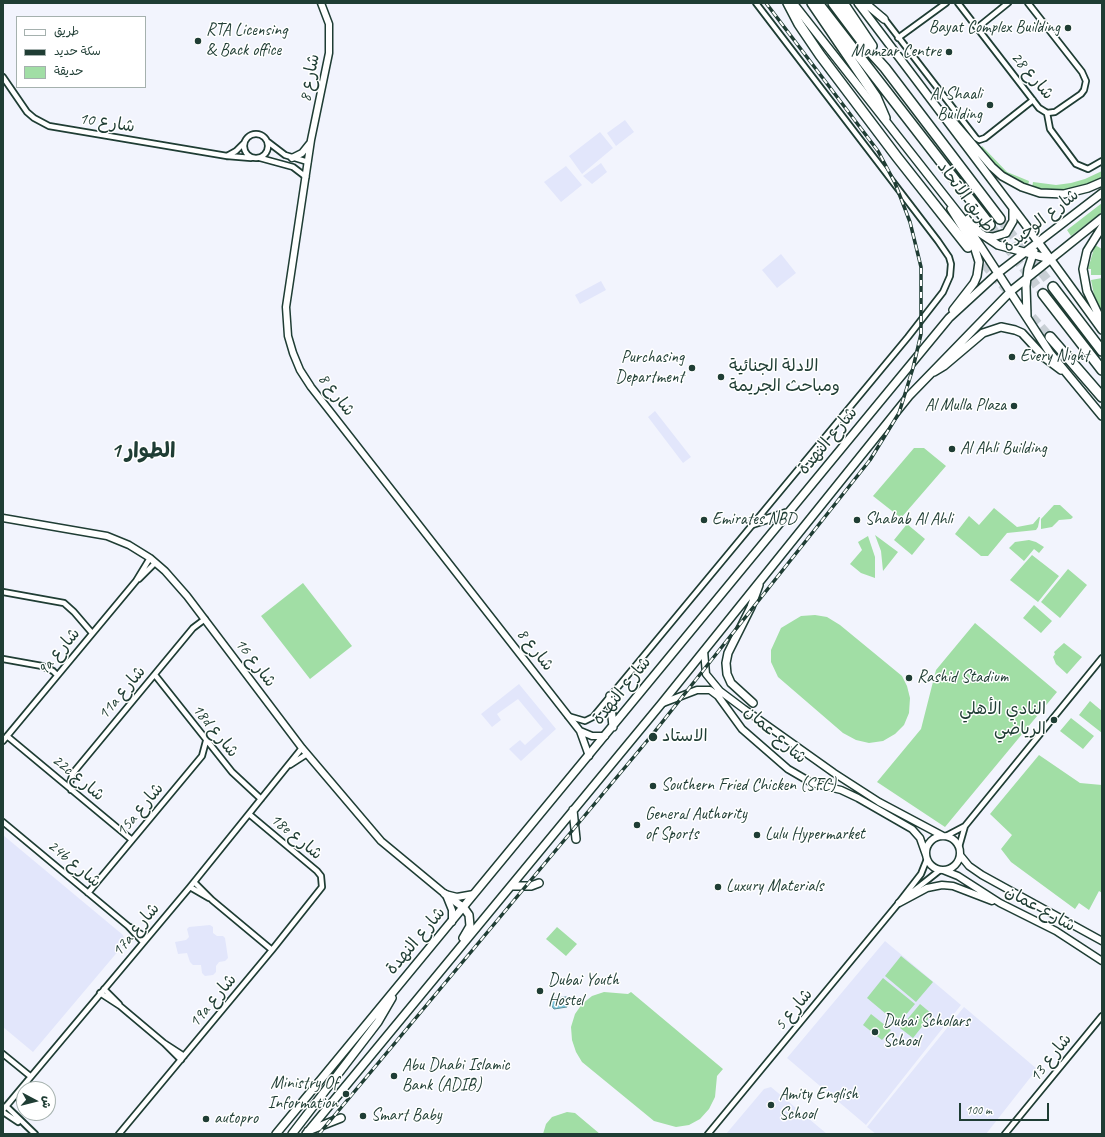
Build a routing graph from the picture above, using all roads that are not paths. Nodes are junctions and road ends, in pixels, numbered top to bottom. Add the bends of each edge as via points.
1 (321, 3) edge
2 (756, 3) edge
3 (788, 3) edge
4 (793, 3) edge
5 (812, 3) edge
6 (818, 3) edge
7 (833, 3) edge
8 (843, 3) edge
9 (858, 3) edge
10 (865, 3) edge
11 (872, 3) edge
12 (946, 3) edge
13 (958, 3) edge
14 (1008, 3) edge
15 (1028, 3) edge
16 (884, 19) junction
17 (977, 28) junction
18 (898, 38) junction
19 (885, 68) junction
20 (3, 78) edge
21 (1033, 100) junction
22 (934, 103) junction
23 (1047, 113) junction
24 (885, 118) junction
25 (268, 141) junction
26 (311, 142) junction
27 (243, 144) junction
28 (227, 156) junction
29 (252, 158) junction
30 (260, 158) junction
31 (292, 158) junction
32 (308, 162) junction
33 (1102, 162) edge
34 (306, 177) junction
35 (1102, 182) edge
36 (1102, 193) edge
37 (949, 201) junction
38 (1012, 207) junction
39 (1102, 218) edge
40 (1000, 219) tunnel mouth
41 (990, 225) tunnel mouth
42 (1102, 227) edge
43 (980, 233) junction
44 (1038, 242) junction
45 (968, 247) tunnel mouth
46 (1024, 253) junction
47 (1033, 255) junction
48 (1050, 259) junction
49 (998, 273) junction
50 (1027, 278) junction
51 (1053, 287) tunnel mouth
52 (1011, 290) junction
53 (1043, 294) tunnel mouth
54 (949, 318) junction
55 (1028, 320) junction
56 (1102, 322) edge
57 (1102, 330) edge
58 (1050, 337) tunnel mouth
59 (1102, 351) edge
60 (1102, 370) edge
61 (1064, 372) junction
62 (929, 374) junction
63 (1102, 397) edge
64 (1102, 416) edge
65 (766, 507) junction
66 (788, 512) junction
67 (3, 518) edge
68 (772, 519) junction
69 (752, 524) junction
70 (150, 558) junction
71 (155, 563) junction
72 (136, 581) junction
73 (760, 581) junction
74 (3, 592) edge
75 (205, 619) junction
76 (92, 633) junction
77 (704, 651) junction
78 (1102, 658) edge
79 (3, 659) edge
80 (57, 675) junction
81 (155, 675) junction
82 (610, 696) junction
83 (753, 703) dead end
84 (662, 704) junction
85 (567, 715) junction
86 (613, 727) junction
87 (580, 731) junction
88 (7, 736) junction
89 (605, 736) junction
90 (3, 741) edge
91 (206, 741) junction
92 (302, 748) junction
93 (307, 754) junction
94 (590, 756) junction
95 (288, 766) junction
96 (71, 790) junction
97 (261, 799) junction
98 (573, 810) junction
99 (249, 814) junction
100 (3, 822) edge
101 (965, 826) junction
102 (944, 836) junction
103 (576, 839) dead end
104 (132, 840) junction
105 (959, 848) junction
106 (960, 855) junction
107 (927, 857) junction
108 (942, 870) junction
109 (322, 881) joint
110 (194, 882) junction
111 (539, 883) dead end
112 (511, 886) junction
113 (190, 887) junction
114 (88, 893) junction
115 (445, 894) junction
116 (475, 894) junction
117 (212, 900) junction
118 (899, 903) junction
119 (1000, 903) junction
120 (464, 908) junction
121 (452, 922) junction
122 (145, 940) junction
123 (1102, 941) edge
124 (272, 950) junction
125 (1102, 961) edge
126 (399, 986) junction
127 (104, 989) junction
128 (100, 993) junction
129 (120, 1006) junction
130 (1102, 1016) edge
131 (394, 1026) junction
132 (3, 1054) edge
133 (182, 1058) junction
134 (30, 1076) junction
135 (4, 1109) edge
136 (341, 1118) dead end
137 (307, 1133) edge
138 (35, 1134) edge
139 (119, 1134) edge
140 (276, 1134) edge
141 (292, 1134) edge
142 (708, 1134) edge
143 (1005, 1134) edge

1 - 26 street, شارع 8 via 328,24 330,53
2 - 65 street via 946,251 951,264 948,282 937,300
3 - 45 highway via 820,55
4 - 24 main road, طريق الاتحاد
5 - 24 highway via 876,98
6 - 41 highway, طريق الاتحاد
7 - 19 highway, طريق الاتحاد
8 - 19 highway
9 - 22 main road, طريق الاتحاد
10 - 16 main road
11 - 16 street
12 - 18 street
13 - 17 street, شارع 28
14 - 17 street
15 - 23 street via 1082,72 1086,81 1081,94 1059,110
16 - 18 street
17 - 21 street, شارع 28
18 - 21 street via 979,140
19 - 40 highway, طريق الاتحاد
20 - 28 street, شارع 10 via 34,118 48,126
21 - 23 street, شارع 28
22 - 35 main road via 956,124 992,167 1014,183 1040,193 1058,194 1076,192
22 - 38 main road, طريق الاتحاد
23 - 33 street, شارع 28 via 1050,129 1076,164 1088,169
24 - 37 main road, طريق الاتحاد
25 - 27 street via 256,133 249,135
25 - 30 street via 266,153
25 - 31 street via 278,151
26 - 31 street
26 - 32 street, شارع 8
27 - 28 street
27 - 29 street via 245,152
28 - 29 street, شارع 10
29 - 30 street
30 - 34 street via 288,165
31 - 32 street
32 - 34 street, شارع 8
34 - 85 street, شارع 8 via 286,307 288,336 298,365 312,387
36 - 44 main road, شارع الوحيدة
37 - 43 main road
37 - 49 main road, طريق الاتحاد
37 - 54 main road via 954,215 974,246 979,262 974,283
38 - 43 main road via 1013,221 1006,233 993,237
38 - 44 main road, طريق الاتحاد
39 - 48 main road, شارع الوحيدة
42 - 56 main road via 1087,251 1083,269 1087,290
43 - 46 main road via 998,245
44 - 46 main road, شارع الوحيدة
44 - 47 main road
44 - 48 main road, طريق الاتحاد
46 - 47 main road
46 - 49 main road, شارع الوحيدة
47 - 48 main road
47 - 50 main road
48 - 50 main road, شارع الوحيدة
48 - 57 main road, طريق الاتحاد
49 - 52 main road, طريق الاتحاد
49 - 54 main road, شارع النهدة
50 - 52 main road, شارع الوحيدة
50 - 55 main road
51 - 59 highway
52 - 55 main road, طريق الاتحاد
52 - 62 main road, شارع النهدة
53 - 60 highway
54 - 66 main road, شارع النهدة
55 - 61 main road, طريق الاتحاد
58 - 63 highway
61 - 62 main road via 1045,358 1022,333 1001,327 983,333 944,366
61 - 64 main road, طريق الاتحاد
62 - 73 main road, شارع النهدة
65 - 68 street
65 - 69 street
66 - 68 main road
66 - 86 main road, شارع النهدة
67 - 70 street, شارع 16 via 107,536 129,545
68 - 69 main road
69 - 82 street
70 - 71 street, شارع 16
70 - 72 street, 9a شارع
71 - 72 street, 9a شارع
71 - 75 street, شارع 16 via 177,583
72 - 76 street, 9a شارع
73 - 77 main road, شارع النهدة
73 - 83 main road via 726,663 727,674 732,683
74 - 76 street via 64,603
75 - 81 street, 11a شارع via 193,628
75 - 92 street, شارع 16
76 - 80 street, 9a شارع
77 - 84 main road, شارع النهدة
77 - 102 street, شارع عمان via 706,674 720,691 790,744 841,778 879,802
78 - 101 street
79 - 80 street via 42,666 53,670
80 - 88 street, 9a شارع
81 - 91 street, 18d شارع
81 - 96 street, 11a شارع via 73,773
82 - 85 street via 588,721
82 - 86 main road
84 - 98 main road, شارع النهدة
84 - 107 street, شارع عمان via 676,696 696,690 710,690 718,696 742,729 788,769 812,783 841,790 858,798 912,829 920,838
85 - 87 street, شارع 8
86 - 89 main road, شارع النهدة
87 - 89 street via 592,736
87 - 94 street, شارع 8
88 - 90 street, 9a شارع
88 - 96 street, 22c شارع
89 - 94 main road, شارع النهدة
91 - 97 street, 18d شارع via 235,776
91 - 104 street, 15a شارع via 202,756
92 - 93 street, شارع 16
92 - 95 street, 17a شارع
93 - 95 street, 17a شارع
93 - 115 street, شارع 16 via 381,842
94 - 116 main road, شارع النهدة
95 - 97 street, 17a شارع
96 - 104 street, 22c شارع
97 - 99 street, 17a شارع
98 - 103 main road
98 - 112 main road, شارع النهدة
99 - 109 street, 18e شارع via 317,871
99 - 110 street, 17a شارع
100 - 114 street, 24b شارع
101 - 102 street
101 - 105 street
102 - 105 street via 954,840
102 - 107 street via 930,842
104 - 114 street, 15a شارع
105 - 106 street
106 - 108 street via 955,866
106 - 123 street, شارع عمان via 969,866 982,875
107 - 108 street via 931,865
107 - 118 street, شارع 5 via 921,874
108 - 118 street, شارع 5
108 - 119 street, شارع عمان via 963,879
109 - 124 street, 19a شارع via 319,892
110 - 113 street, 17a شارع
110 - 117 street
111 - 112 main road via 531,886
112 - 131 main road, شارع النهدة
113 - 117 street
113 - 122 street, 17a شارع
114 - 122 street, 24b شارع
115 - 116 street via 457,897
115 - 120 main road
115 - 121 street via 452,910
116 - 120 main road, شارع النهدة
117 - 124 street
118 - 119 street via 927,888 942,885 953,886
118 - 142 street, شارع 5
119 - 125 street, شارع عمان via 1056,931
120 - 121 main road, شارع النهدة
120 - 131 main road via 470,916 468,931 408,1004
121 - 126 main road, شارع النهدة
122 - 127 street, 17a شارع
124 - 133 street, 19a شارع
126 - 140 main road, شارع النهدة
126 - 141 main road via 378,1022
127 - 128 street, 17a شارع
127 - 129 street
128 - 129 street
128 - 134 street, 17a شارع
129 - 133 street
130 - 143 street, شارع 13
131 - 137 main road, شارع النهدة
132 - 134 street
133 - 139 street, 19a شارع
134 - 135 street, 17a شارع
135 - 138 street
136 - 137 main road

